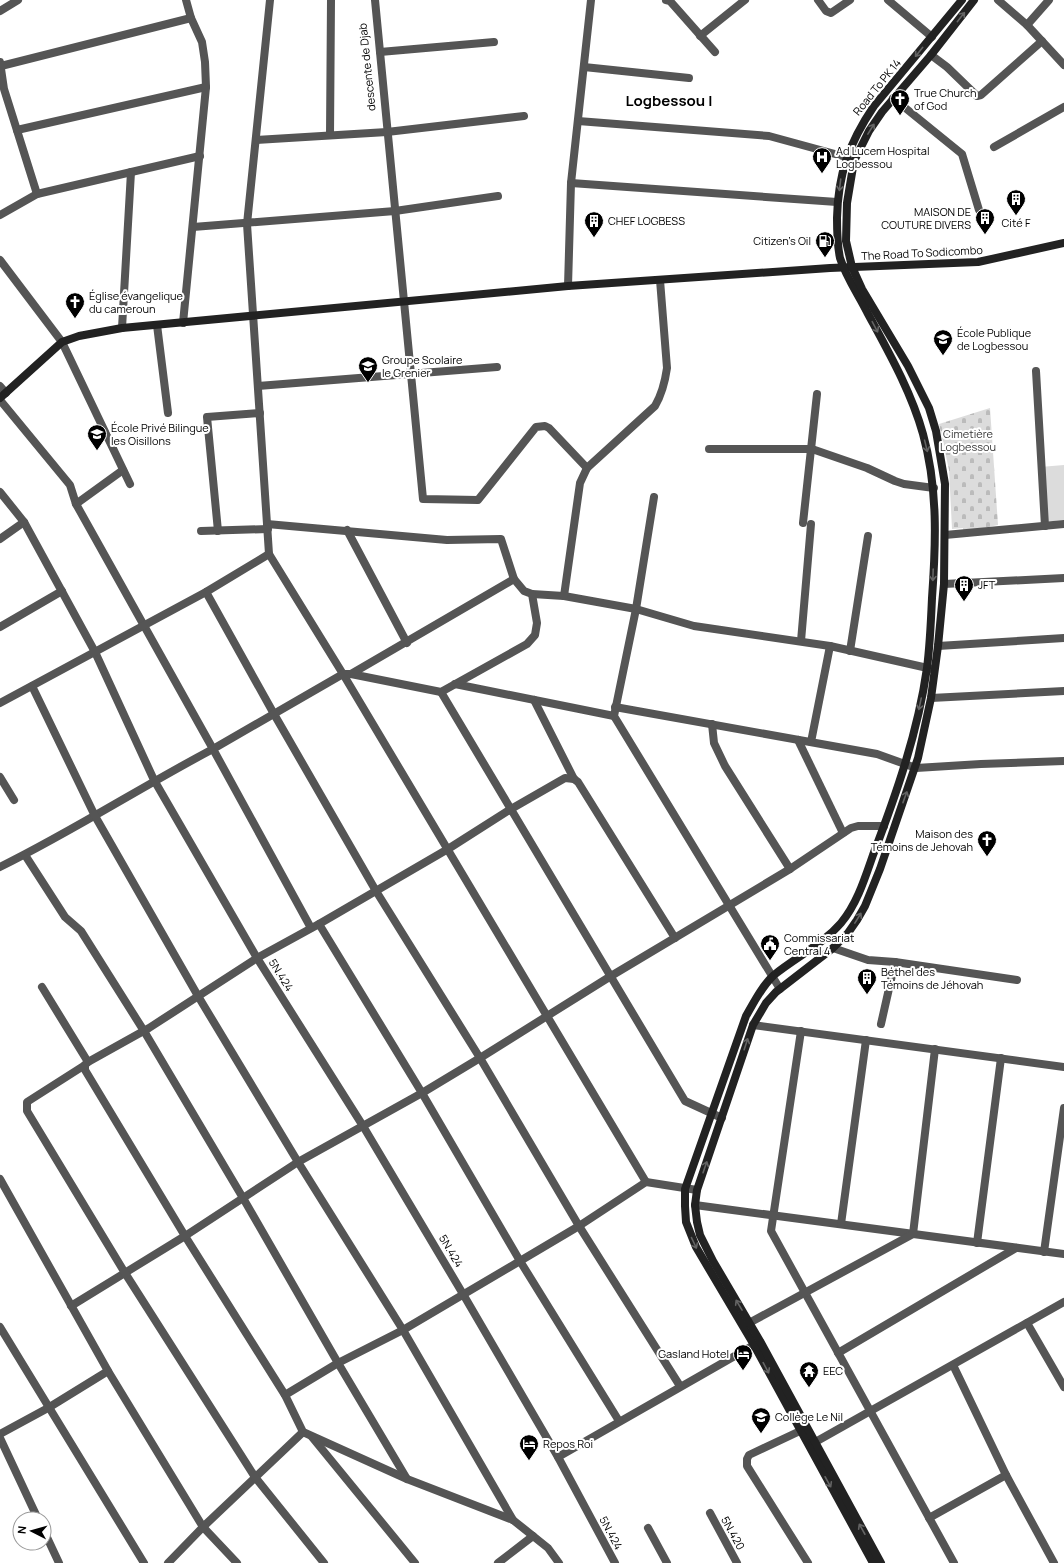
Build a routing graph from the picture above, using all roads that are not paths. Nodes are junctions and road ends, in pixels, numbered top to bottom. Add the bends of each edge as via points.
1 (18, 0) edge
2 (186, 0) edge
3 (270, 0) edge
4 (331, 0) edge
5 (371, 0) edge
6 (375, 0) edge
7 (591, 0) edge
8 (666, 0) edge
9 (745, 0) edge
10 (818, 0) edge
11 (850, 0) edge
12 (888, 0) edge
13 (962, 0) edge
14 (974, 0) edge
15 (998, 0) edge
16 (1049, 0) edge
17 (0, 11) edge
18 (191, 18) junction
19 (1027, 25) junction
20 (700, 36) junction
21 (932, 37) junction
22 (1042, 40) junction
23 (494, 42) dead end
24 (380, 52) junction
25 (715, 52) dead end
26 (931, 56) junction
27 (0, 64) edge
28 (1064, 65) edge
29 (584, 67) junction
30 (689, 78) dead end
31 (206, 87) junction
32 (2, 90) edge
33 (893, 98) junction
34 (1064, 107) edge
35 (524, 116) dead end
36 (578, 121) junction
37 (17, 130) junction
38 (386, 132) junction
39 (330, 136) junction
40 (256, 140) junction
41 (994, 147) dead end
42 (200, 156) junction
43 (846, 157) junction
44 (131, 172) junction
45 (571, 183) junction
46 (37, 194) junction
47 (498, 196) dead end
48 (838, 202) junction
49 (978, 210) dead end
50 (395, 211) junction
51 (0, 215) edge
52 (247, 224) junction
53 (193, 228) junction
54 (1064, 242) edge
55 (0, 260) edge
56 (848, 267) junction
57 (660, 280) junction
58 (568, 286) junction
59 (404, 302) junction
60 (253, 316) junction
61 (183, 323) junction
62 (157, 325) junction
63 (122, 328) junction
64 (62, 342) junction
65 (497, 367) dead end
66 (1036, 372) dead end
67 (411, 374) junction
68 (0, 386) edge
69 (258, 386) junction
70 (817, 394) dead end
71 (2, 397) edge
72 (168, 413) dead end
73 (260, 413) junction
74 (709, 449) dead end
75 (812, 449) junction
76 (587, 468) junction
77 (123, 470) junction
78 (130, 484) dead end
79 (934, 488) junction
80 (0, 492) edge
81 (654, 497) dead end
82 (76, 504) junction
83 (24, 522) junction
84 (1064, 524) edge
85 (1045, 526) junction
86 (268, 527) junction
87 (347, 530) junction
88 (201, 531) dead end
89 (218, 531) junction
90 (945, 535) junction
91 (868, 536) dead end
92 (0, 539) edge
93 (270, 554) junction
94 (514, 578) junction
95 (1064, 578) edge
96 (944, 584) junction
97 (62, 591) junction
98 (206, 592) junction
99 (532, 594) junction
100 (564, 596) junction
101 (636, 609) junction
102 (144, 626) junction
103 (0, 627) edge
104 (1064, 638) edge
105 (801, 641) junction
106 (407, 642) junction
107 (830, 646) junction
108 (938, 646) junction
109 (850, 651) junction
110 (95, 652) junction
111 (931, 669) junction
112 (347, 674) junction
113 (455, 684) junction
114 (32, 686) junction
115 (441, 692) junction
116 (1064, 692) edge
117 (931, 698) junction
118 (534, 700) junction
119 (0, 703) edge
120 (615, 707) junction
121 (274, 714) junction
122 (614, 716) junction
123 (712, 724) junction
124 (798, 740) junction
125 (811, 742) junction
126 (213, 749) junction
127 (1064, 761) edge
128 (905, 764) junction
129 (916, 768) junction
130 (0, 777) edge
131 (574, 779) junction
132 (154, 780) junction
133 (14, 800) dead end
134 (510, 809) junction
135 (95, 816) junction
136 (884, 826) junction
137 (843, 834) junction
138 (448, 849) junction
139 (25, 855) junction
140 (1, 866) edge
141 (790, 870) junction
142 (376, 891) junction
143 (729, 906) junction
144 (320, 924) junction
145 (311, 928) junction
146 (675, 938) junction
147 (833, 948) junction
148 (257, 958) junction
149 (895, 962) junction
150 (611, 976) junction
151 (772, 977) junction
152 (1017, 980) dead end
153 (42, 987) dead end
154 (780, 989) junction
155 (198, 996) junction
156 (546, 1016) junction
157 (881, 1024) dead end
158 (753, 1025) junction
159 (144, 1031) junction
160 (800, 1031) junction
161 (866, 1040) junction
162 (935, 1049) junction
163 (480, 1058) junction
164 (1001, 1058) junction
165 (86, 1064) junction
166 (1064, 1067) edge
167 (422, 1093) junction
168 (1064, 1108) edge
169 (712, 1114) junction
170 (722, 1118) junction
171 (363, 1126) junction
172 (298, 1162) junction
173 (0, 1179) edge
174 (646, 1182) junction
175 (685, 1189) junction
176 (697, 1190) junction
177 (243, 1198) junction
178 (695, 1205) junction
179 (774, 1215) junction
180 (841, 1224) junction
181 (579, 1226) junction
182 (913, 1234) junction
183 (185, 1236) junction
184 (977, 1243) junction
185 (1016, 1248) junction
186 (1044, 1252) junction
187 (1064, 1254) edge
188 (520, 1261) junction
189 (125, 1273) junction
190 (805, 1292) junction
191 (463, 1294) junction
192 (1064, 1302) edge
193 (71, 1306) junction
194 (749, 1323) junction
195 (1026, 1323) junction
196 (0, 1327) edge
197 (403, 1330) junction
198 (754, 1345) junction
199 (838, 1353) junction
200 (338, 1363) junction
201 (953, 1365) junction
202 (108, 1371) junction
203 (680, 1386) junction
204 (1064, 1387) edge
205 (286, 1395) junction
206 (48, 1408) junction
207 (870, 1411) junction
208 (620, 1421) junction
209 (800, 1431) junction
210 (303, 1432) junction
211 (0, 1434) edge
212 (311, 1435) junction
213 (0, 1438) edge
214 (812, 1444) junction
215 (558, 1457) junction
216 (1006, 1475) junction
217 (255, 1477) junction
218 (407, 1479) junction
219 (34, 1511) edge
220 (710, 1513) dead end
221 (929, 1518) junction
222 (513, 1520) junction
223 (203, 1527) junction
224 (648, 1528) dead end
225 (533, 1536) junction
226 (52, 1548) edge
227 (59, 1563) edge
228 (144, 1563) edge
229 (168, 1563) edge
230 (237, 1563) edge
231 (324, 1563) edge
232 (415, 1563) edge
233 (498, 1563) edge
234 (559, 1563) edge
235 (615, 1563) edge
236 (667, 1563) edge
237 (737, 1563) edge
238 (808, 1563) edge
239 (873, 1563) edge
240 (881, 1563) edge
241 (954, 1563) edge
242 (1054, 1563) edge

1 - 17 street
2 - 18 street
3 - 40 street
4 - 39 street
5 - 38 street, descente de Djab
6 - 24 street
7 - 29 street
8 - 20 street via 670,1
9 - 20 street
10 - 11 street via 826,11 831,13
12 - 21 street
13 - 21 main road, Road To PK 14
26 -> 14 main road, Road To PK 14
15 - 19 street
16 - 19 street
18 - 27 street
18 - 31 street via 202,42
19 - 22 street
20 - 25 street
21 -> 43 main road, Road To PK 14 via 874,106
22 - 26 street via 978,96 947,66
22 - 28 street
23 - 24 street
24 - 38 street
26 - 33 main road, Road To PK 14
27 - 32 street
29 - 30 street
29 - 36 street
31 - 37 street
31 - 42 street
32 - 37 street
33 - 49 street via 962,154
56 -> 33 main road, Road To PK 14 via 847,203 854,161 869,131
34 - 41 street
35 - 38 street
36 - 43 street via 769,136
36 - 45 street
37 - 46 street
38 - 39 street
38 - 50 street
39 - 40 street
40 - 52 street
42 - 44 street
42 - 53 street
43 -> 48 main road, Road To PK 14 via 840,178
44 - 46 street
44 - 63 street
45 - 48 street
45 - 58 street
46 - 51 street
47 - 50 street
48 - 56 main road, Road To PK 14 via 838,249
50 - 52 street
50 - 59 street
52 - 53 street
52 - 60 street
53 - 61 street
54 - 56 main road, The Road To Sodicombo via 978,262
55 - 64 street
56 - 57 main road, The Road To Sodicombo
56 -> 79 main road via 908,391 923,434
56 - 90 main road via 908,366 929,408 936,431 945,484
57 - 58 main road, The Road To Sodicombo
57 - 76 street via 667,368 666,381 660,397 655,406
58 - 59 main road, The Road To Sodicombo
59 - 60 main road, The Road To Sodicombo
59 - 67 street
60 - 61 main road, The Road To Sodicombo
60 - 69 street
61 - 62 main road, The Road To Sodicombo
62 - 63 main road, The Road To Sodicombo
62 - 72 street
63 - 64 main road, The Road To Sodicombo
64 - 71 main road
64 - 77 street
65 - 67 street
66 - 85 street
67 - 69 street
67 - 76 street via 423,499 478,500 536,427 540,426 549,428
68 - 71 street
69 - 73 street
70 - 75 street
71 - 82 street via 70,485
73 - 86 street
73 - 89 street via 207,417
74 - 75 street
75 - 79 street via 904,484
75 - 105 street
76 - 100 street via 580,483
77 - 78 street
77 - 82 street
79 -> 111 main road
80 - 83 street, 5N.424
81 - 101 street
82 - 102 street
83 - 92 street
83 - 97 street, 5N.424
84 - 85 street
85 - 90 street
86 - 87 street
86 - 89 street
86 - 93 street
87 - 94 street via 447,540 501,539
87 - 106 street
88 - 89 street
90 - 96 main road
91 - 109 street
93 - 98 street
93 - 112 street
94 - 99 street via 524,591
94 - 106 street
95 - 96 street
96 - 108 main road
97 - 103 street
97 - 110 street, 5N.424
98 - 102 street
98 - 121 street
99 - 100 street
99 - 113 street via 537,623 535,635 527,644
100 - 101 street
101 - 105 street via 694,626
101 - 120 street
102 - 110 street
102 - 126 street
104 - 108 street
105 - 107 street
106 - 112 street
107 - 109 street
107 - 125 street
108 - 111 main road
109 - 111 street
110 - 114 street
110 - 132 street, 5N.424
111 - 117 main road
111 -> 128 main road
112 - 115 street
112 - 121 street
112 - 138 street
113 - 115 street
113 - 118 street
114 - 119 street
114 - 135 street
115 - 134 street
116 - 117 street
117 - 129 main road
118 - 122 street
118 - 131 street
120 - 122 street
120 - 123 street
121 - 126 street
121 - 142 street
122 - 143 street
123 - 124 street
123 - 141 street via 714,743 725,766
124 - 125 street
124 - 137 street
125 - 128 street via 877,754
126 - 132 street
126 - 145 street
127 - 129 street
128 - 129 street
128 - 136 main road
147 -> 129 main road via 848,933 865,906
130 - 133 street
131 - 134 street via 565,778
131 - 146 street
132 - 135 street
132 - 148 street, 5N.424
134 - 138 street
134 - 150 street
135 - 139 street
135 - 155 street
136 - 137 street via 858,826
136 - 151 main road via 854,903 846,916 823,940
137 - 141 street
138 - 142 street
138 - 156 street
139 - 140 street
139 - 159 street via 65,917 81,931
141 - 143 street
142 - 144 street
142 - 163 street
143 - 146 street
143 - 151 street
144 - 145 street
144 - 167 street
145 - 148 street
146 - 150 street
147 - 149 street via 868,960
147 - 154 main road
148 - 155 street
148 - 171 street, 5N.424
149 - 152 street
149 - 157 street
150 - 156 street
150 - 169 street via 685,1101
151 - 154 street
151 - 169 main road via 746,1016
153 - 165 street
154 - 158 main road via 766,1004
155 - 159 street
155 - 172 street
156 - 163 street
156 - 174 street
158 - 160 street
170 -> 158 main road
159 - 165 street
159 - 177 street
160 - 161 street
160 - 179 street
161 - 162 street
161 - 180 street
162 - 164 street
162 - 182 street
163 - 167 street
163 - 181 street
164 - 166 street
164 - 184 street
165 - 183 street via 85,1070
165 - 189 street via 27,1102 27,1111
167 - 171 street
167 - 188 street
168 - 186 street
169 - 170 street
169 - 175 main road
176 -> 170 main road
171 - 172 street
171 - 191 street, 5N.424
172 - 177 street
172 - 197 street
173 - 193 street
174 - 175 street
174 - 181 street
175 - 176 street
175 -> 198 main road via 686,1222 690,1235
176 - 178 main road
177 - 183 street
177 - 200 street
178 - 179 street
194 -> 178 main road via 700,1235
179 - 180 street
179 - 190 street via 771,1230
180 - 182 street
181 - 188 street
181 - 203 street
182 - 184 street
182 - 190 street
183 - 189 street
183 - 205 street
184 - 185 street
185 - 186 street
185 - 199 street
186 - 187 street
188 - 191 street
188 - 208 street
189 - 193 street
189 - 217 street
190 - 194 street
190 - 199 street
191 - 197 street
191 - 215 street, 5N.424
192 - 195 street
193 - 202 street
194 - 214 main road
195 - 201 street
195 - 204 street
196 - 206 street
197 - 200 street
197 - 222 street
198 - 203 street
198 -> 209 main road
199 - 207 street
200 - 205 street
200 - 218 street
201 - 207 street
201 - 216 street
202 - 206 street
202 - 223 street
203 - 208 street
205 - 210 street
206 - 211 street
206 - 228 street
207 - 214 street
207 - 221 street
208 - 215 street
209 - 214 main road
209 - 238 street via 749,1455 747,1466
210 - 212 street
210 - 217 street
212 - 218 street
212 - 232 street
213 - 219 street
214 -> 239 main road
240 -> 214 main road
215 - 235 street, 5N.424
216 - 221 street
216 - 242 street
217 - 223 street
217 - 231 street
218 - 222 street
220 - 237 street, 5N.420
221 - 241 street
222 - 225 street
223 - 229 street
223 - 230 street
224 - 236 street
225 - 233 street
225 - 234 street via 548,1548
226 - 227 street

